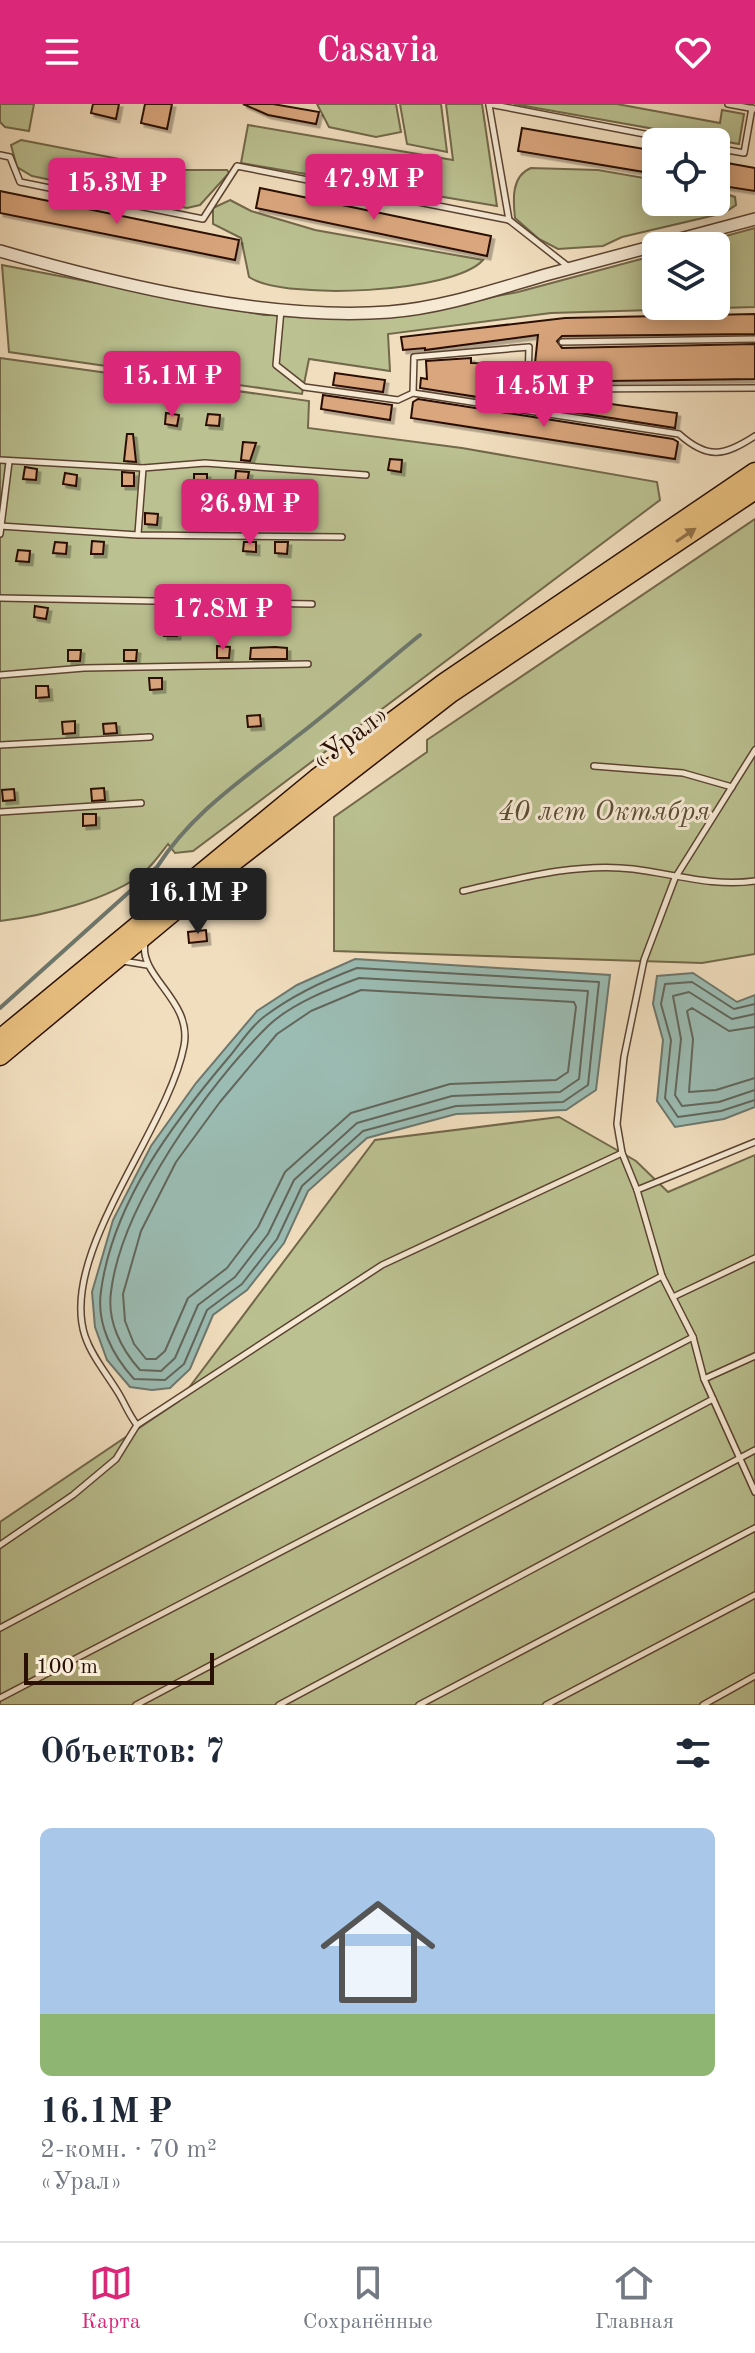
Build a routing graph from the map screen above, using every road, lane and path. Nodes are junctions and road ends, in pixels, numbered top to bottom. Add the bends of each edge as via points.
1 (489, 104) edge
2 (728, 104) edge
3 (754, 109) edge
4 (642, 134) edge
5 (730, 150) edge
6 (0, 155) edge
7 (755, 219) edge
8 (509, 220) junction
9 (0, 251) edge
10 (570, 268) junction
11 (281, 310) junction
12 (755, 339) edge
13 (562, 342) dead end
14 (528, 381) dead end
15 (755, 388) edge
16 (561, 389) dead end
17 (413, 393) junction
18 (755, 436) edge
19 (0, 460) edge
20 (9, 462) junction
21 (143, 468) junction
22 (755, 472) edge
23 (366, 475) dead end
24 (755, 490) edge
25 (1, 526) edge
26 (0, 534) edge
27 (138, 535) junction
28 (342, 537) dead end
29 (0, 598) edge
30 (312, 604) dead end
31 (308, 664) dead end
32 (0, 675) edge
33 (150, 737) dead end
34 (0, 745) edge
35 (755, 750) edge
36 (746, 764) junction
37 (755, 764) edge
38 (594, 766) dead end
39 (732, 787) junction
40 (141, 803) dead end
41 (0, 812) edge
42 (675, 878) junction
43 (755, 881) edge
44 (463, 891) dead end
45 (152, 930) junction
46 (109, 966) junction
47 (151, 968) junction
48 (0, 1039) edge
49 (0, 1056) edge
50 (755, 1142) edge
51 (622, 1153) junction
52 (637, 1190) junction
53 (755, 1258) edge
54 (662, 1276) junction
55 (673, 1297) junction
56 (693, 1337) junction
57 (755, 1356) edge
58 (704, 1379) junction
59 (713, 1399) junction
60 (137, 1425) junction
61 (755, 1450) edge
62 (741, 1457) junction
63 (755, 1492) edge
64 (755, 1528) edge
65 (0, 1545) edge
66 (755, 1595) edge
67 (0, 1628) edge
68 (755, 1676) edge
69 (0, 1698) edge
70 (136, 1705) edge
71 (279, 1705) edge
72 (419, 1705) edge
73 (546, 1705) edge
74 (703, 1705) edge

1 - 4 lane
1 - 8 lane
2 - 3 lane
3 - 5 lane via 744,153
6 - 8 lane via 10,157 20,182 203,219 237,166
7 - 10 street
8 - 10 lane
9 - 11 street via 151,288
10 - 11 street via 392,312
11 - 17 lane via 276,365 304,387 398,400
12 - 13 lane
14 - 17 lane via 529,347 414,357
15 - 16 lane
17 - 18 lane via 679,434 695,448 717,454
19 - 20 lane
20 - 21 lane
20 - 25 lane
21 - 23 lane via 205,463
21 - 27 lane
22 - 48 highway, «Урал» via 457,674 317,778
45 -> 24 highway, «Урал» via 451,693
25 - 26 lane
25 - 27 lane
27 - 28 lane
29 - 30 lane
31 - 32 lane
33 - 34 lane
35 - 36 lane
36 - 37 lane
36 - 39 lane
38 - 39 lane via 683,773
39 - 42 lane
40 - 41 lane
42 - 43 lane
42 - 44 lane via 631,869 559,871
42 - 51 lane via 644,960 624,1057 617,1124
45 - 46 highway, «Урал»
45 - 47 lane via 144,950
46 - 47 lane via 133,960
46 - 49 highway, «Урал»
47 - 60 lane via 181,1014 184,1045 158,1118 100,1233 81,1298 84,1334
50 - 52 lane
51 - 52 lane
51 - 60 lane via 382,1265
52 - 54 lane
53 - 55 lane
54 - 55 lane
54 - 67 lane
55 - 56 lane
56 - 58 lane
56 - 69 lane
57 - 58 lane
58 - 59 lane
59 - 62 lane
59 - 70 lane
60 - 65 lane via 116,1459
61 - 62 lane
62 - 63 lane
62 - 71 lane
64 - 72 lane
66 - 73 lane
68 - 74 lane

